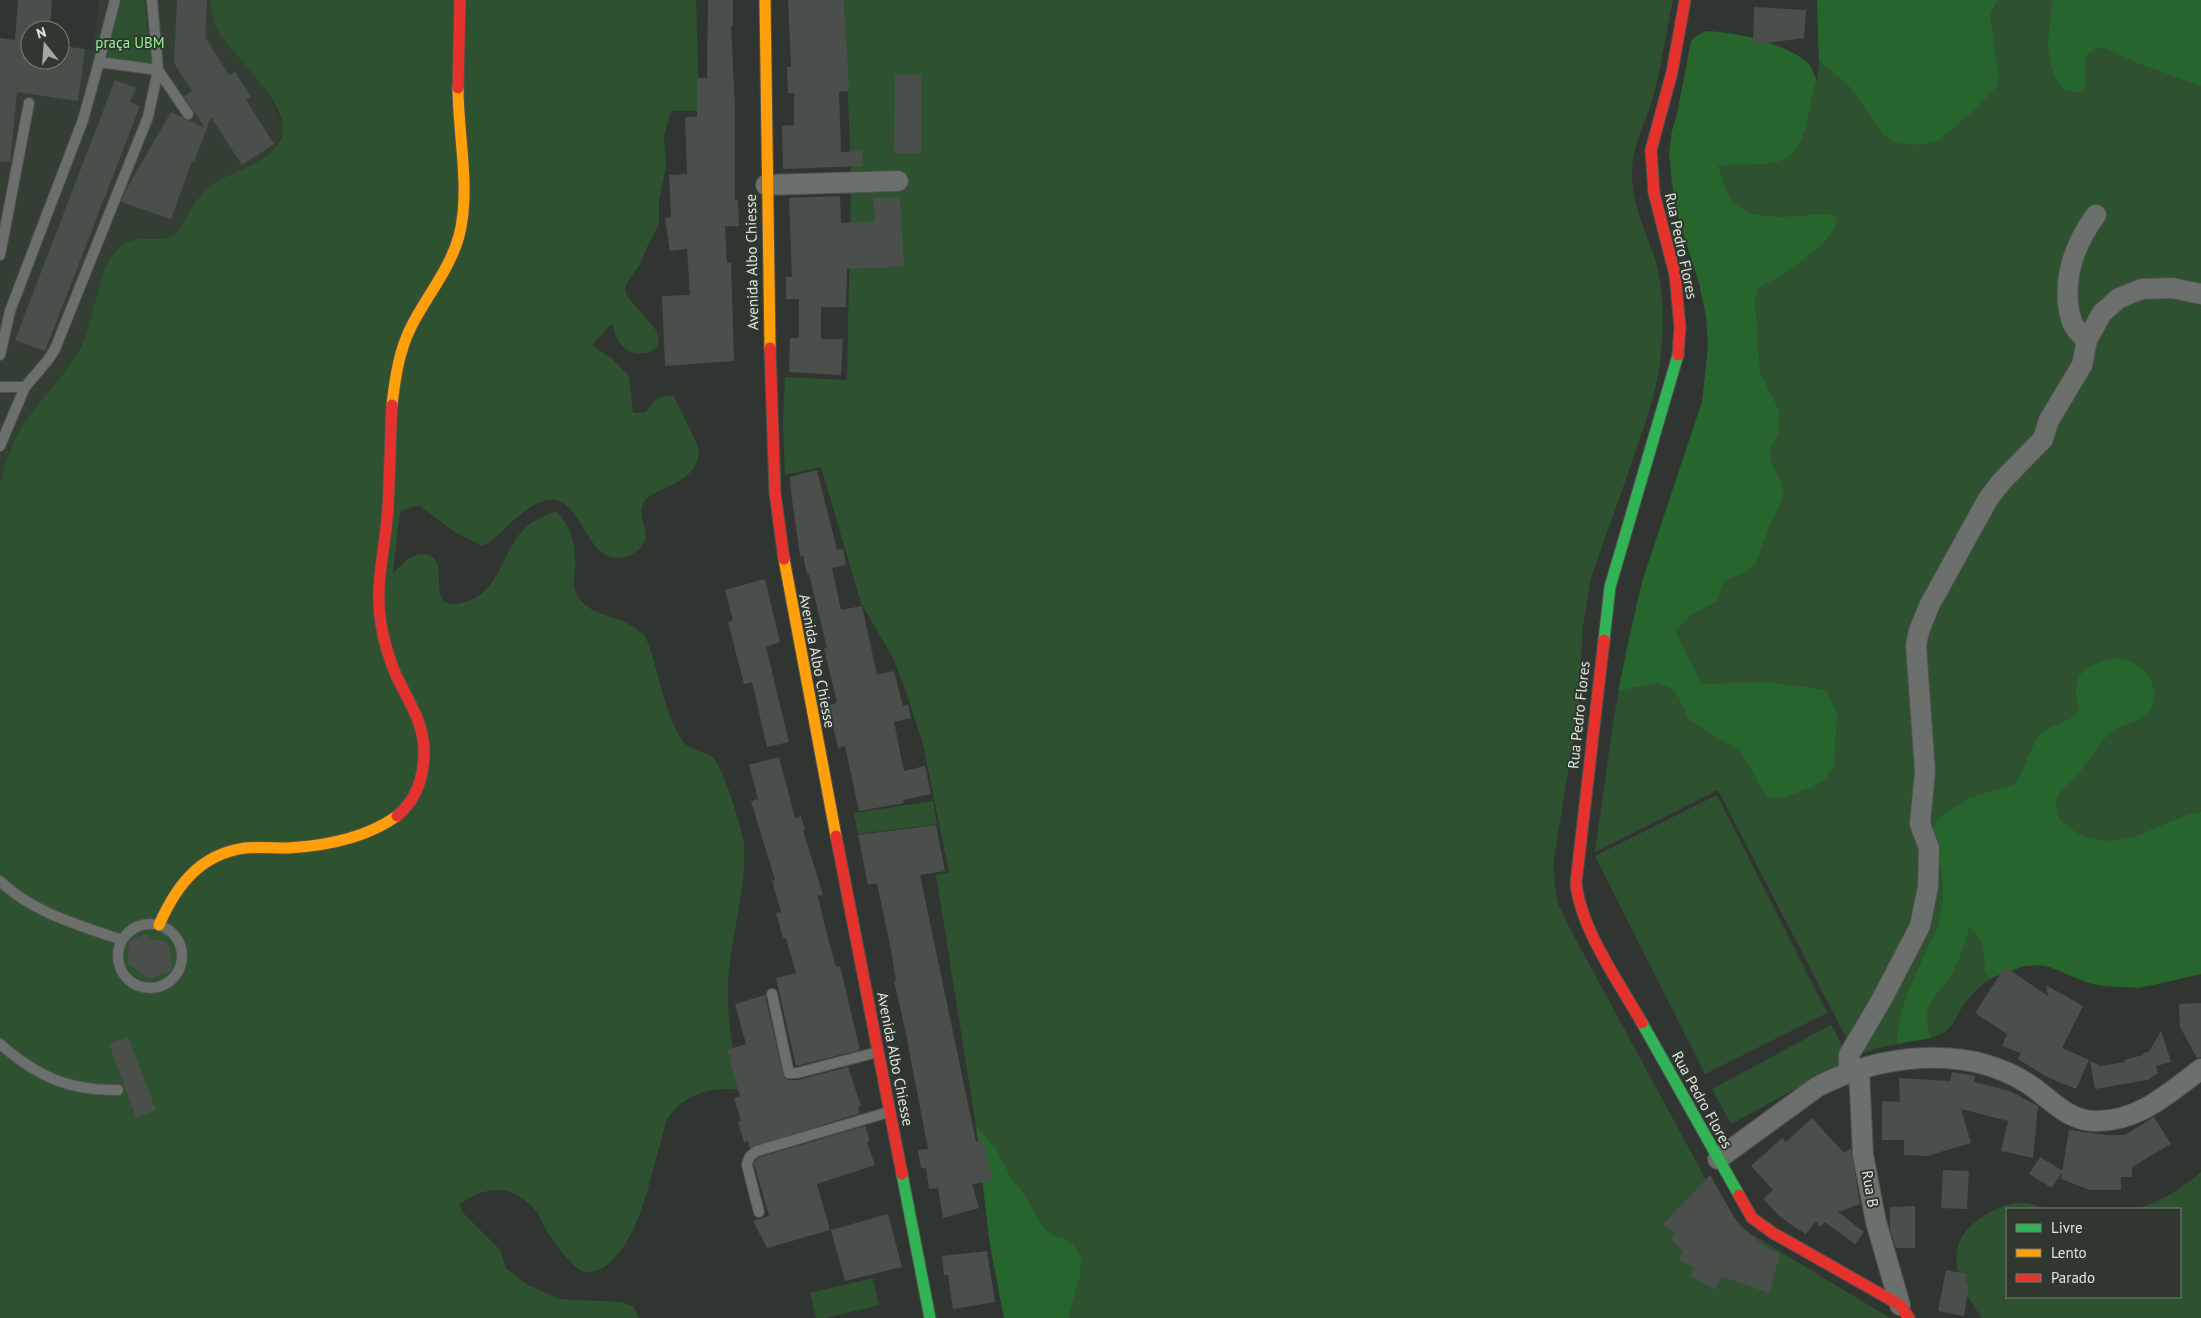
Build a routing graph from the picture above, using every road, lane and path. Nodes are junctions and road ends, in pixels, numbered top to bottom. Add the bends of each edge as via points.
1 (116, 0) edge
2 (152, 0) edge
3 (460, 0) edge
4 (765, 0) edge
5 (1685, 0) edge
6 (99, 62) junction
7 (158, 70) junction
8 (28, 104) dead end
9 (188, 114) dead end
10 (898, 181) dead end
11 (766, 185) junction
12 (2096, 215) dead end
13 (0, 256) edge
14 (2201, 294) edge
15 (2087, 340) junction
16 (0, 355) edge
17 (0, 387) edge
18 (25, 387) junction
19 (0, 446) edge
20 (0, 881) edge
21 (159, 925) junction
22 (122, 940) junction
23 (772, 994) dead end
24 (0, 1044) edge
25 (879, 1052) junction
26 (2201, 1069) edge
27 (1856, 1071) junction
28 (118, 1090) dead end
29 (890, 1112) junction
30 (1718, 1159) junction
31 (760, 1212) dead end
32 (1905, 1311) edge
33 (930, 1318) edge

1 - 6 lane
2 - 7 lane
3 - 21 street via 458,95 462,223 439,282 400,356 378,594 380,626 389,657 421,730 424,759 419,784 407,806 364,833 300,847 244,848 216,854 178,886
4 - 11 street, Avenida Albo Chiesse
5 - 30 street, Rua Pedro Flores via 1672,72 1651,150 1654,193 1675,275 1680,327 1678,357 1610,586 1575,876 1581,912 1588,927
6 - 7 lane
6 - 16 lane via 83,120 10,311
7 - 9 lane
7 - 18 lane via 148,116 55,349
8 - 13 lane
10 - 11 street
11 - 25 street, Avenida Albo Chiesse via 774,492 789,592
12 - 15 street via 2078,243 2069,275 2070,314 2073,324
14 - 15 street, Rua B via 2172,288 2128,293 2102,313
15 - 27 street, Rua B via 2082,365 2050,420 2043,439 1988,499 1953,560 1919,631 1916,652 1925,771 1920,824 1929,848 1928,887 1920,926 1849,1055 1849,1065
17 - 18 lane
18 - 19 lane
20 - 22 lane via 37,909
21 - 22 lane via 138,926
21 - 22 lane via 176,936 183,957 176,977 168,984 147,989 127,980 117,961
23 - 25 lane via 789,1073
24 - 28 lane via 37,1071 63,1083 82,1089
25 - 29 street, Avenida Albo Chiesse
26 - 27 street via 2154,1104 2134,1114 2115,1120 2094,1121 2080,1120 2020,1078 1984,1063 1932,1058
27 - 30 street via 1817,1087
27 - 32 street, Rua B via 1863,1155 1876,1222
29 - 31 lane via 757,1151 747,1159 746,1166
29 - 33 street, Avenida Albo Chiesse
30 - 32 street, Rua Pedro Flores via 1746,1210 1760,1224

